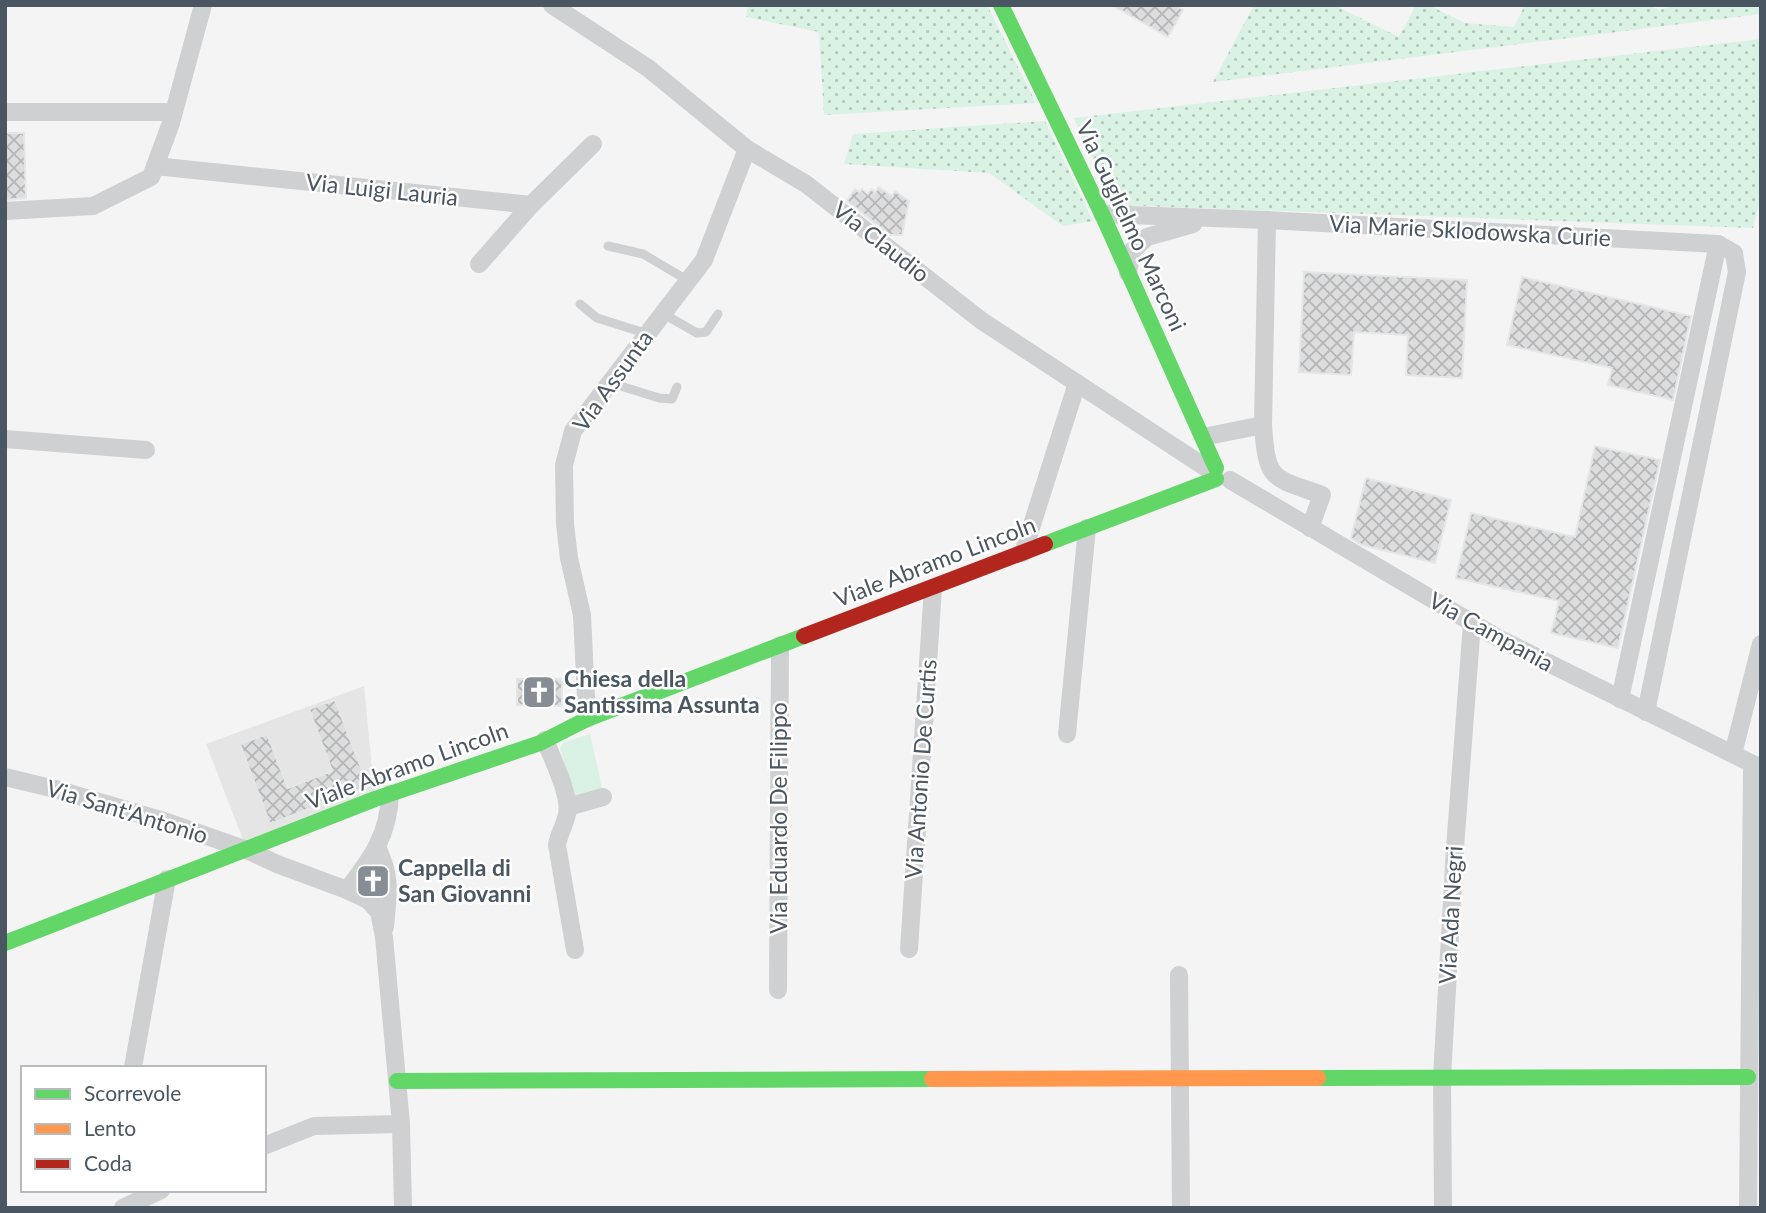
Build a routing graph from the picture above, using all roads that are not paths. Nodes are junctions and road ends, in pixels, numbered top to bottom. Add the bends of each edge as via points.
1 (203, 5) edge
2 (552, 5) edge
3 (1001, 5) edge
4 (5, 112) edge
5 (173, 112) junction
6 (593, 144) dead end
7 (747, 149) junction
8 (155, 166) junction
9 (531, 205) junction
10 (5, 211) edge
11 (1101, 214) junction
12 (1222, 219) junction
13 (1267, 220) junction
14 (1718, 244) junction
15 (608, 246) dead end
16 (479, 264) dead end
17 (1128, 273) junction
18 (687, 280) junction
19 (580, 304) dead end
20 (662, 313) junction
21 (718, 314) dead end
22 (648, 334) junction
23 (611, 383) junction
24 (1077, 383) junction
25 (677, 387) dead end
26 (1263, 425) junction
27 (1203, 437) junction
28 (5, 439) edge
29 (146, 450) dead end
30 (1219, 475) junction
31 (1087, 528) junction
32 (1310, 528) junction
33 (1023, 553) junction
34 (933, 588) junction
35 (1472, 623) junction
36 (1761, 644) edge
37 (780, 645) junction
38 (1620, 699) junction
39 (1646, 712) junction
40 (587, 719) junction
41 (1067, 734) dead end
42 (545, 740) junction
43 (1733, 754) junction
44 (1756, 767) edge
45 (5, 777) edge
46 (390, 794) junction
47 (603, 797) dead end
48 (568, 807) junction
49 (377, 847) junction
50 (247, 850) junction
51 (167, 879) junction
52 (346, 890) junction
53 (384, 937) junction
54 (5, 943) edge
55 (909, 949) dead end
56 (575, 950) dead end
57 (1179, 975) dead end
58 (778, 990) dead end
59 (133, 1066) edge
60 (1442, 1077) junction
61 (1748, 1077) junction
62 (1180, 1079) junction
63 (397, 1081) junction
64 (401, 1124) junction
65 (266, 1145) edge
66 (157, 1192) edge
67 (123, 1208) edge
68 (403, 1208) edge
69 (1181, 1208) edge
70 (1443, 1208) edge
71 (1748, 1208) edge

1 - 5 street
2 - 7 street, Via Claudio via 648,68
3 - 11 street, Via Guglielmo Marconi
4 - 5 street
5 - 8 street
6 - 9 street
7 - 18 street, Via Assunta via 704,260
7 - 24 street, Via Claudio via 806,184 982,321
8 - 9 street, Via Luigi Lauria
8 - 10 street via 151,177 93,206
9 - 16 street
11 - 12 street, Via Marie Sklodowska Curie
11 - 17 street, Via Guglielmo Marconi
12 - 13 street, Via Marie Sklodowska Curie
12 - 17 street, Via Marie Sklodowska Curie via 1147,237 1132,251
13 - 14 street, Via Marie Sklodowska Curie
13 - 26 street
14 - 38 street
14 - 39 street via 1734,253 1737,272
15 - 18 lane via 643,254
17 - 27 street, Via Guglielmo Marconi
18 - 20 street, Via Assunta
19 - 22 lane via 597,318
20 - 21 lane via 697,332 706,332
20 - 22 street, Via Assunta
22 - 23 street, Via Assunta
23 - 25 lane via 672,399
23 - 40 street, Via Assunta via 573,431 564,465 569,558 582,615
24 - 30 street, Via Claudio
24 - 33 street
26 - 27 street
26 - 32 street via 1271,473 1322,495
27 - 30 street, Via Guglielmo Marconi
28 - 29 street
30 - 31 street, Viale Abramo Lincoln
30 - 32 street, Via Campania
31 - 33 street, Viale Abramo Lincoln
31 - 41 street
32 - 35 street, Via Campania
33 - 34 street, Viale Abramo Lincoln
34 - 37 street, Viale Abramo Lincoln
34 - 55 street, Via Antonio De Curtis
35 - 38 street, Via Campania
35 - 60 street, Via Ada Negri
36 - 43 street
37 - 40 street, Viale Abramo Lincoln
37 - 58 street, Via Eduardo De Filippo
38 - 39 street, Via Campania
39 - 43 street, Via Campania
40 - 42 street, Viale Abramo Lincoln
42 - 46 street, Viale Abramo Lincoln
42 - 48 street
43 - 44 street, Via Campania
44 - 61 street
45 - 50 street, Via Sant'Antonio
46 - 49 street via 389,815
46 - 50 street, Viale Abramo Lincoln
47 - 48 street
48 - 56 street via 557,845
49 - 52 street
49 - 53 street via 389,877
50 - 51 street, Viale Abramo Lincoln
50 - 52 street, Via Sant'Antonio
51 - 54 street, Viale Abramo Lincoln
51 - 59 street
52 - 53 street, Via Sant'Antonio via 368,900 379,912
53 - 63 street
57 - 62 street
60 - 61 street
60 - 62 street
60 - 70 street, Via Ada Negri
61 - 71 street
62 - 63 street
62 - 69 street
63 - 64 street
64 - 65 street via 314,1126
64 - 68 street
66 - 67 street

